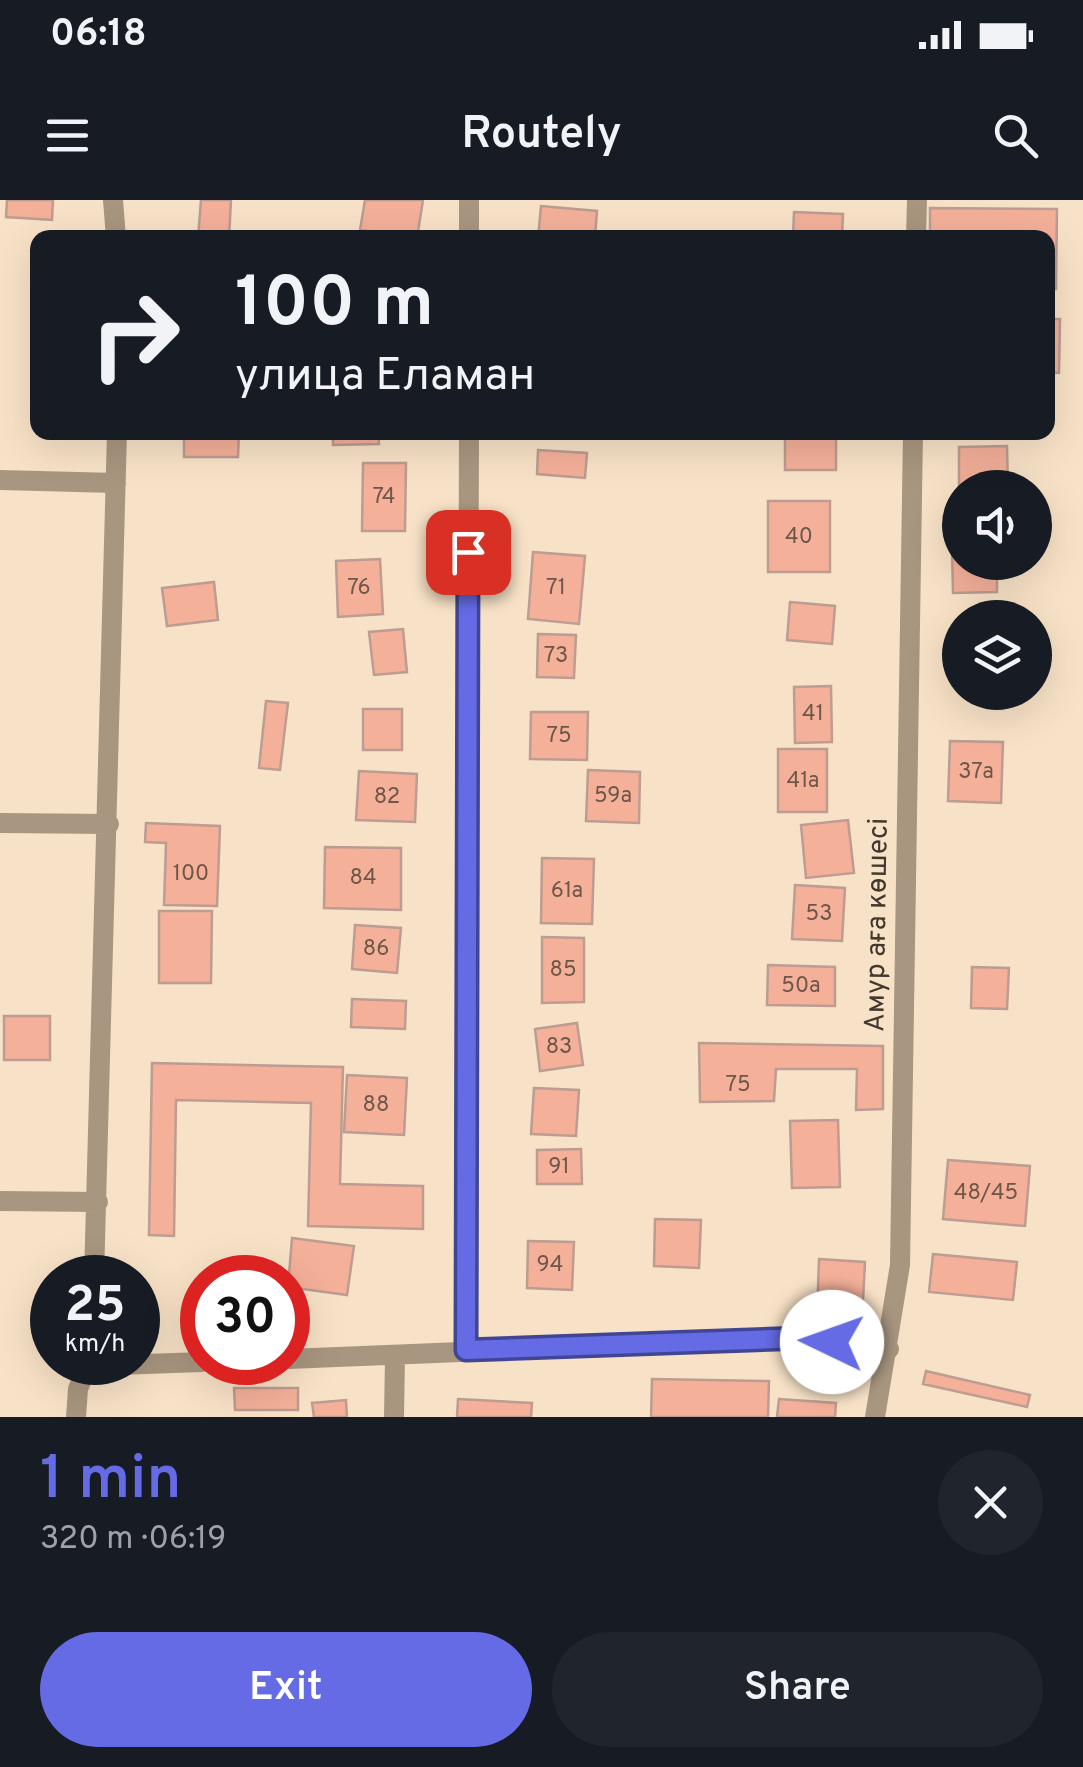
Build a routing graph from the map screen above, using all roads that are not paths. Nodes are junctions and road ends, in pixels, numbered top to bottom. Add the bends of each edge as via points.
1 (114, 200) edge
2 (469, 200) edge
3 (917, 200) edge
4 (116, 230) edge
5 (469, 230) edge
6 (916, 230) edge
7 (117, 440) edge
8 (468, 440) edge
9 (913, 440) edge
10 (0, 480) edge
11 (116, 483) junction
12 (0, 823) edge
13 (108, 824) junction
14 (0, 1201) edge
15 (98, 1202) junction
16 (95, 1255) edge
17 (889, 1349) junction
18 (466, 1350) junction
19 (395, 1356) junction
20 (310, 1358) edge
21 (80, 1385) edge
22 (76, 1417) edge
23 (394, 1417) edge
24 (874, 1417) edge

1 - 4 street
2 - 5 street
3 - 6 street
7 - 11 street
8 - 18 street
9 - 17 street, Амур аға көшесі via 900,1265
10 - 11 street
11 - 13 street
12 - 13 street
13 - 15 street
14 - 15 street
15 - 16 street
17 - 18 street via 803,1338
17 - 24 street, Амур аға көшесі
18 - 19 street
19 - 20 street
19 - 23 street
21 - 22 street

